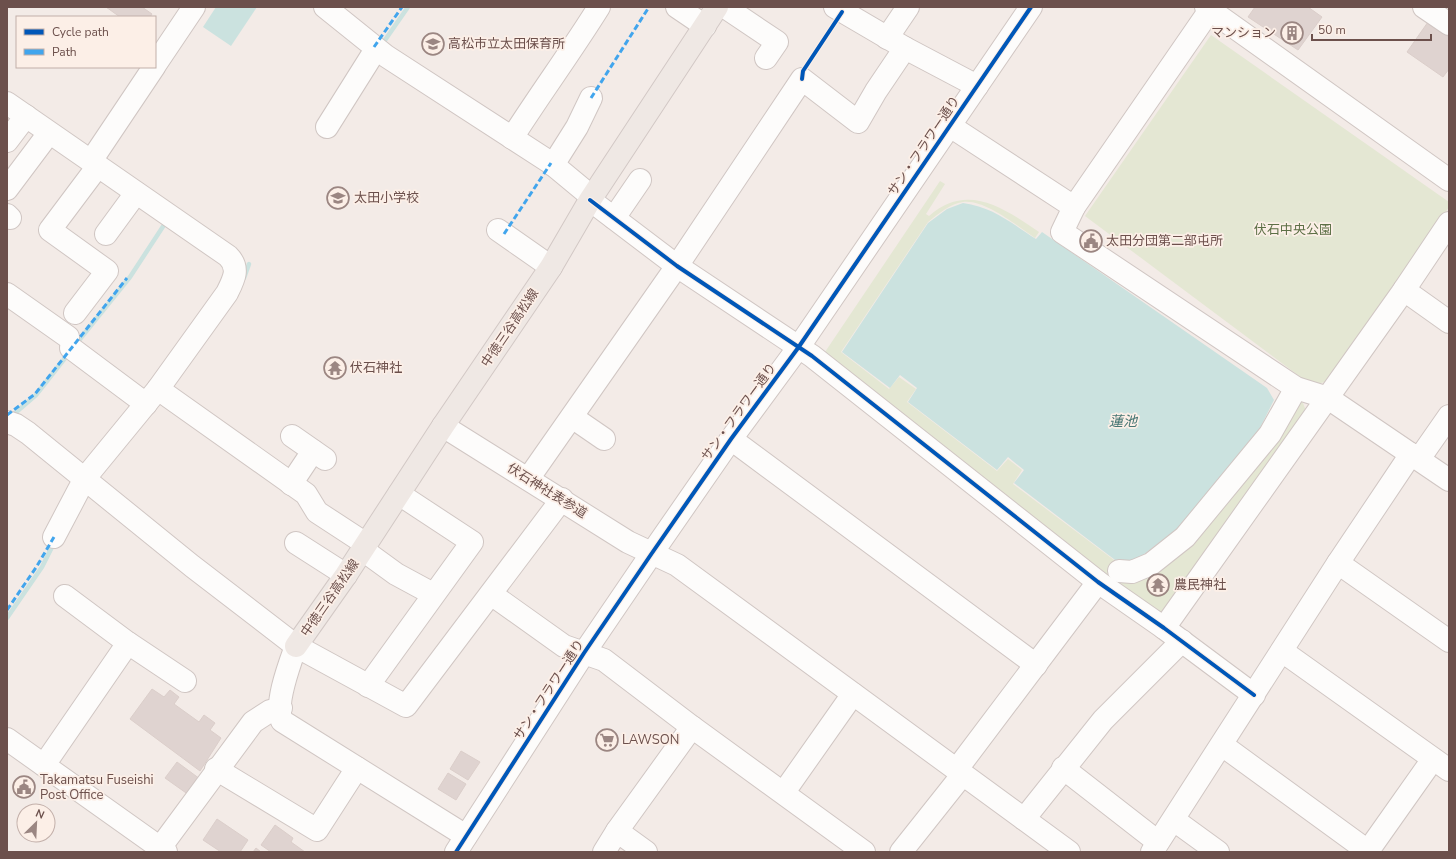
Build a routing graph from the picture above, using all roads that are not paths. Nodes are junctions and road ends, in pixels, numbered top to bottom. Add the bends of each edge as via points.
1 (194, 7) edge
2 (325, 7) edge
3 (599, 7) edge
4 (677, 7) edge
5 (717, 7) edge
6 (725, 7) edge
7 (835, 7) edge
8 (908, 7) edge
9 (1031, 7) edge
10 (1424, 7) edge
11 (1209, 8) edge
12 (1449, 24) edge
13 (705, 26) junction
14 (896, 43) junction
15 (376, 49) junction
16 (766, 58) dead end
17 (156, 63) edge
18 (153, 68) edge
19 (977, 86) junction
20 (592, 98) dead end
21 (7, 103) edge
22 (26, 116) junction
23 (950, 126) junction
24 (327, 127) dead end
25 (49, 133) junction
26 (512, 138) junction
27 (7, 141) edge
28 (94, 164) junction
29 (553, 165) junction
30 (640, 180) dead end
31 (1449, 180) edge
32 (7, 189) edge
33 (136, 193) junction
34 (591, 199) junction
35 (1074, 207) junction
36 (614, 218) junction
37 (1449, 223) edge
38 (498, 230) dead end
39 (106, 234) dead end
40 (551, 266) junction
41 (677, 266) junction
42 (1404, 290) junction
43 (7, 294) edge
44 (75, 313) dead end
45 (1449, 322) edge
46 (798, 348) junction
47 (1296, 388) junction
48 (152, 396) junction
49 (1328, 398) junction
50 (1449, 416) edge
51 (572, 417) junction
52 (7, 422) edge
53 (443, 426) junction
54 (292, 436) dead end
55 (604, 439) dead end
56 (731, 440) junction
57 (1415, 457) junction
58 (85, 478) junction
59 (528, 479) junction
60 (1449, 480) edge
61 (291, 484) junction
62 (399, 494) junction
63 (562, 499) junction
64 (54, 537) dead end
65 (296, 543) dead end
66 (365, 547) junction
67 (652, 553) junction
68 (1338, 563) junction
69 (1119, 571) dead end
70 (346, 575) junction
71 (1098, 582) junction
72 (433, 594) junction
73 (491, 594) junction
74 (65, 596) dead end
75 (1164, 628) junction
76 (1182, 641) junction
77 (1449, 641) edge
78 (128, 643) junction
79 (296, 646) junction
80 (1282, 651) junction
81 (584, 653) junction
82 (1036, 665) junction
83 (185, 681) dead end
84 (368, 686) junction
85 (853, 694) junction
86 (1254, 695) junction
87 (281, 708) junction
88 (692, 727) junction
89 (7, 739) edge
90 (1222, 745) junction
91 (44, 765) junction
92 (1441, 765) edge
93 (357, 768) junction
94 (1064, 768) junction
95 (216, 769) junction
96 (960, 772) junction
97 (784, 792) junction
98 (1024, 819) junction
99 (1174, 820) junction
100 (617, 831) junction
101 (461, 844) edge
102 (1155, 847) edge
103 (161, 851) edge
104 (1368, 851) edge
105 (604, 852) edge
106 (646, 852) edge
107 (864, 852) edge
108 (901, 852) edge
109 (1069, 852) edge
110 (1218, 852) edge

1 - 17 street
2 - 15 street
3 - 26 street
4 - 13 street
5 - 13 main road, 中徳三谷高松線
6 - 16 street via 777,42
7 - 14 street
8 - 14 street
9 - 19 street, サン・フラワー通り
10 - 12 street
11 - 31 street
11 - 35 street
13 - 34 main road, 中徳三谷高松線
14 - 19 street
14 - 41 street via 876,91 858,122 802,79
15 - 24 street
15 - 26 street
18 - 28 street
19 - 23 street, サン・フラワー通り
20 - 29 street
21 - 22 street
22 - 25 street
22 - 27 street
23 - 35 street
23 - 46 street, サン・フラワー通り
25 - 28 street
25 - 32 street
26 - 29 street
28 - 33 street
28 - 44 street via 50,230 107,270
29 - 34 street
30 - 36 street
33 - 39 street
33 - 48 street via 238,261 235,277 227,293
34 - 36 street
34 - 40 main road, 中徳三谷高松線
35 - 47 street via 1062,232
36 - 41 street
37 - 42 street
38 - 40 street
40 - 53 main road, 中徳三谷高松線
41 - 46 street
41 - 51 street
42 - 45 street
42 - 49 street
43 - 48 street via 70,342
46 - 56 street, サン・フラワー通り
46 - 71 street via 812,356
47 - 49 street
47 - 69 street via 1270,434 1185,537 1151,564 1132,572
48 - 58 street
48 - 61 street
49 - 57 street
49 - 75 street
50 - 57 street
51 - 55 street
51 - 59 street
52 - 58 street via 28,433
53 - 59 street, 伏石神社表参道
53 - 62 main road, 中徳三谷高松線
54 - 61 street via 318,455
56 - 67 street, サン・フラワー通り
56 - 82 street
57 - 60 street
57 - 68 street
58 - 64 street
58 - 79 street via 192,566
59 - 63 street, 伏石神社表参道
61 - 66 street via 306,494 317,512
62 - 66 main road, 中徳三谷高松線
62 - 72 street via 472,542
63 - 67 street, 伏石神社表参道 via 628,542
63 - 73 street
65 - 70 street
66 - 70 main road, 中徳三谷高松線
66 - 72 street via 396,574
67 - 81 street, サン・フラワー通り
67 - 85 street, 伏石神社表参道 via 677,565
68 - 77 street
68 - 80 street
70 - 79 main road, 中徳三谷高松線
71 - 75 street
71 - 82 street
72 - 84 street
73 - 81 street via 564,646
73 - 84 street via 406,706
74 - 78 street
75 - 76 street
76 - 86 street
76 - 94 street via 1102,720
78 - 83 street
78 - 91 street
79 - 84 street
79 - 87 street via 284,678
80 - 86 street
80 - 92 street
81 - 88 street via 604,660
81 - 101 street, サン・フラワー通り
82 - 96 street
85 - 96 street, 伏石神社表参道
85 - 97 street
86 - 90 street
87 - 93 street via 280,717 286,725
87 - 95 street via 270,711 253,722
88 - 97 street
88 - 100 street
89 - 91 street
90 - 99 street
90 - 104 street
91 - 103 street
92 - 104 street
93 - 95 street via 317,830
93 - 101 street
94 - 98 street
94 - 102 street
95 - 103 street
96 - 98 street, 伏石神社表参道
96 - 108 street
97 - 107 street
98 - 109 street, 伏石神社表参道
99 - 102 street
99 - 110 street
100 - 105 street
100 - 106 street

